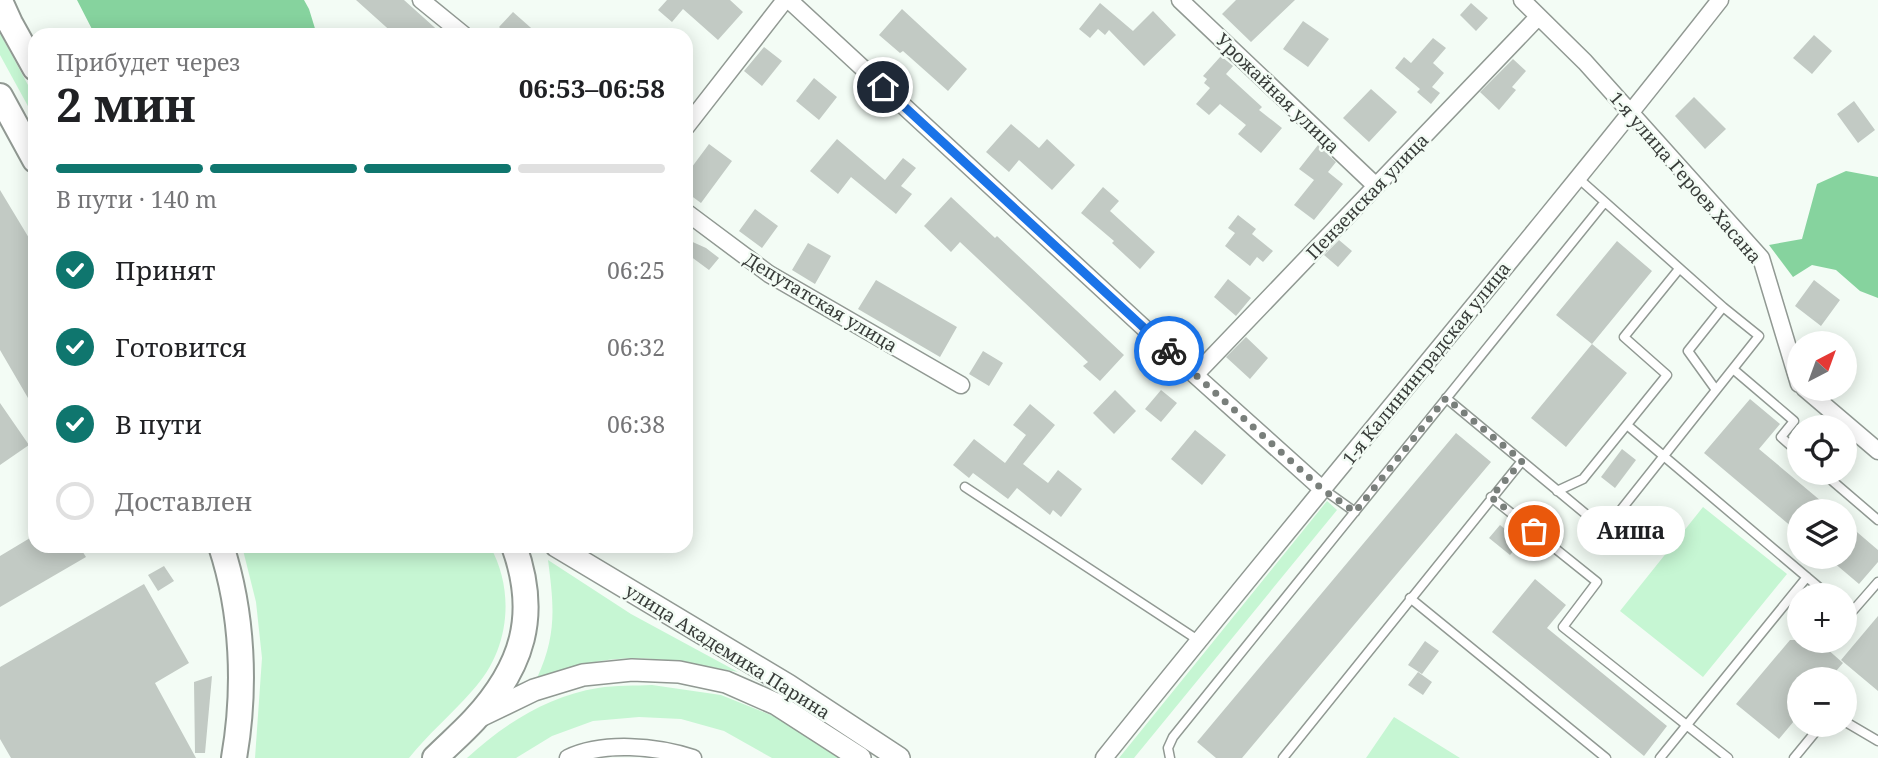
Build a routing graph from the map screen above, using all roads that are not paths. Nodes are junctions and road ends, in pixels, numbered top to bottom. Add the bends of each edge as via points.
1 (421, 0) edge
2 (787, 0) edge
3 (1180, 0) edge
4 (1521, 0) edge
5 (1720, 0) edge
6 (0, 1) edge
7 (1538, 17) junction
8 (455, 28) edge
9 (28, 55) edge
10 (0, 96) edge
11 (1631, 113) junction
12 (693, 118) edge
13 (28, 147) edge
14 (1578, 178) junction
15 (1376, 186) junction
16 (1604, 203) junction
17 (693, 217) edge
18 (1679, 269) junction
19 (1723, 307) junction
20 (1787, 344) edge
21 (1733, 369) junction
22 (1195, 375) junction
23 (961, 385) dead end
24 (1716, 390) junction
25 (1446, 398) junction
26 (1819, 401) edge
27 (1787, 415) edge
28 (1626, 425) junction
29 (1787, 430) edge
30 (1787, 442) edge
31 (1878, 451) edge
32 (1663, 456) junction
33 (1522, 461) junction
34 (1837, 485) edge
35 (965, 487) dead end
36 (1322, 489) junction
37 (1557, 491) junction
38 (1491, 497) junction
39 (1355, 512) junction
40 (1878, 520) edge
41 (223, 553) edge
42 (516, 553) edge
43 (568, 553) edge
44 (1807, 577) junction
45 (1878, 582) edge
46 (1814, 583) edge
47 (1410, 598) junction
48 (1857, 606) edge
49 (1198, 640) junction
50 (475, 719) junction
51 (1686, 726) junction
52 (1857, 729) edge
53 (1811, 737) edge
54 (1878, 741) edge
55 (234, 758) edge
56 (435, 758) edge
57 (568, 758) edge
58 (693, 758) edge
59 (860, 758) edge
60 (899, 758) edge
61 (1104, 758) edge
62 (1170, 758) edge
63 (1283, 758) edge
64 (1606, 758) edge
65 (1660, 758) edge
66 (1728, 758) edge
67 (1794, 758) edge

1 - 8 street
2 - 12 street
2 - 22 street
3 - 15 street, Урожайная улица
4 - 7 street, 1-я улица Героев Хасана
5 - 11 street, 1-я Калининградская улица
6 - 9 main road
7 - 11 street, 1-я улица Героев Хасана
7 - 15 street, Пензенская улица
10 - 13 main road
11 - 14 street, 1-я Калининградская улица
11 - 20 street, 1-я улица Героев Хасана via 1761,258
14 - 16 lane
14 - 36 street, 1-я Калининградская улица
15 - 22 street, Пензенская улица
16 - 18 lane
16 - 25 lane
17 - 23 street, Депутатская улица via 769,274
18 - 19 lane
18 - 28 lane via 1624,337 1667,375
19 - 21 lane via 1759,336
19 - 24 lane via 1688,351
21 - 24 lane
21 - 27 lane
22 - 36 street
24 - 32 lane
25 - 33 lane
25 - 39 lane
26 - 31 street
28 - 32 lane
28 - 37 lane via 1583,479
29 - 30 lane via 1781,437
32 - 37 lane via 1605,530
32 - 44 lane
33 - 37 lane
33 - 38 lane
34 - 40 lane
35 - 49 lane
36 - 39 lane
36 - 49 street, 1-я Калининградская улица
38 - 47 lane
38 - 51 lane via 1597,582 1563,626
39 - 62 lane via 1173,737
41 - 55 main road via 239,636 241,676
42 - 50 main road via 527,605 523,636 500,688
43 - 60 main road, улица Академика Парина via 788,685
44 - 46 lane
44 - 51 lane
45 - 48 lane
47 - 63 lane
47 - 64 lane
49 - 61 street, 1-я Калининградская улица
50 - 56 main road
50 - 59 main road, улица Академика Парина via 534,690 583,675 679,672 726,682 776,704
51 - 65 lane
51 - 66 lane
52 - 54 lane
53 - 67 lane
57 - 58 street via 615,748 648,748

